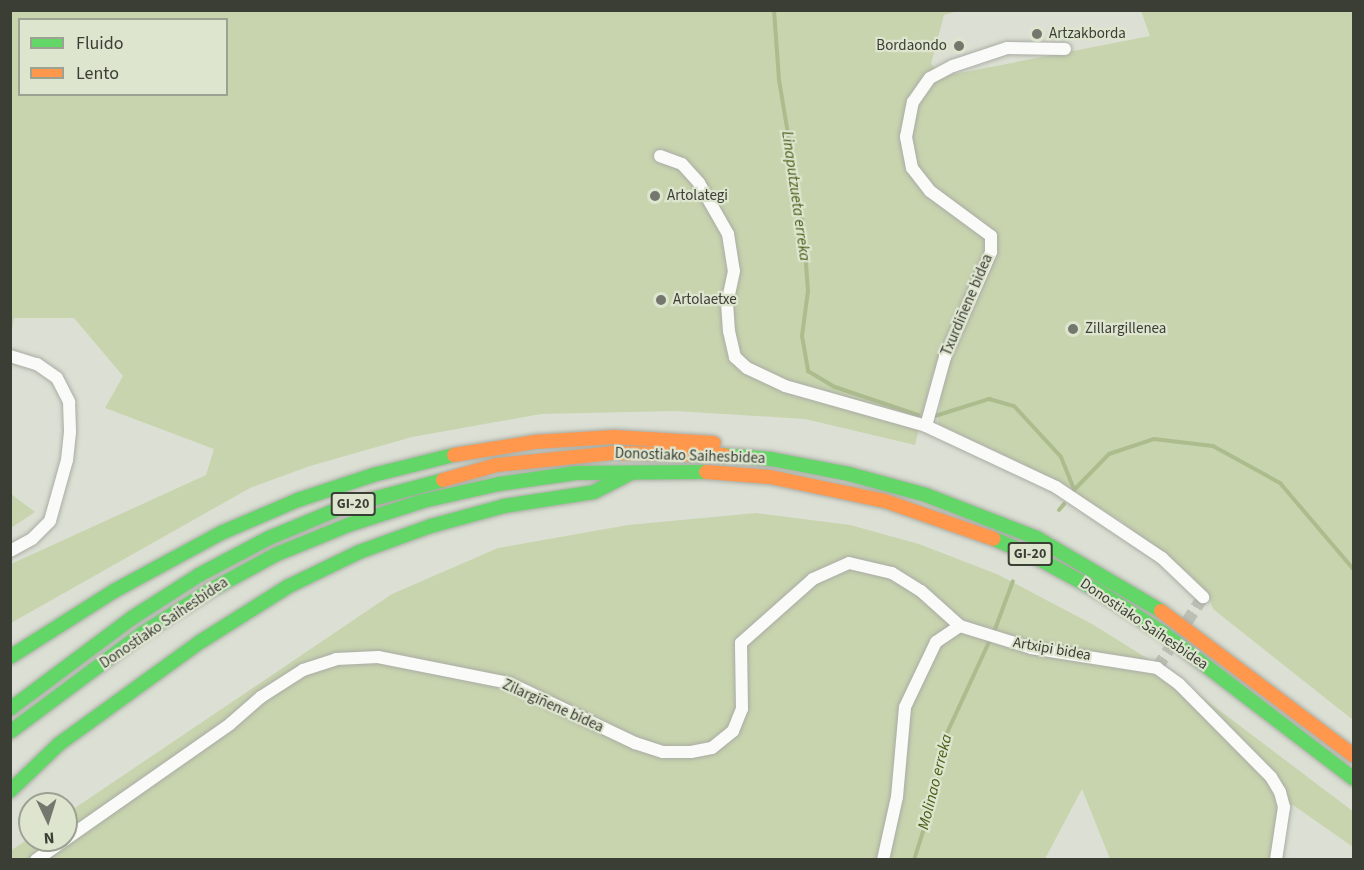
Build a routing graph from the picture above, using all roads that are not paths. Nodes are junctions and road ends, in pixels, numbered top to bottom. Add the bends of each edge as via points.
1 (1065, 49) dead end
2 (660, 156) dead end
3 (10, 356) edge
4 (926, 426) junction
5 (748, 457) junction
6 (635, 471) junction
7 (10, 551) edge
8 (1203, 597) dead end
9 (960, 626) junction
10 (10, 657) edge
11 (10, 709) edge
12 (10, 732) edge
13 (1353, 756) edge
14 (1353, 779) edge
15 (10, 791) edge
16 (36, 860) edge
17 (883, 860) edge
18 (1276, 860) edge

1 - 4 street, Txurdiñene bidea via 1007,48 952,66 930,78 913,102 906,137 912,168 930,191 991,236 991,252 945,357
2 - 4 street via 688,170 728,234 734,271 728,312 735,357 784,386
3 - 7 street via 37,364 57,378 69,402 70,432 67,460 50,521
4 - 8 street via 1083,504 1162,558
5 - 10 highway via 706,440 614,437 494,447 393,469 298,500 221,533 114,591
5 - 11 highway, Donostiako Saihesbidea / GI-20 via 653,452 535,460 457,474 343,507 269,538 199,575 132,618
5 - 13 highway, Donostiako Saihesbidea / GI-20 via 888,483 1037,538 1174,619
6 - 12 highway, Donostiako Saihesbidea / GI-20 via 557,476 480,488 395,509 315,538 243,572 176,611
6 - 14 highway, Donostiako Saihesbidea / GI-20 via 731,473 808,483 885,501 995,539 1065,572 1155,628
6 - 15 highway via 594,492 504,506 431,525 359,552 289,586 200,642 69,737
9 - 16 street, Zilargiñene bidea via 921,591 892,573 849,563 813,579 741,643 742,709 733,731 712,748 691,752 663,752 635,744 509,683 378,657 336,659 303,670 261,698
9 - 17 street via 936,642 905,707 897,797
9 - 18 street, Artxipi bidea via 1031,648 1157,668 1179,684 1271,777 1280,792 1284,807

